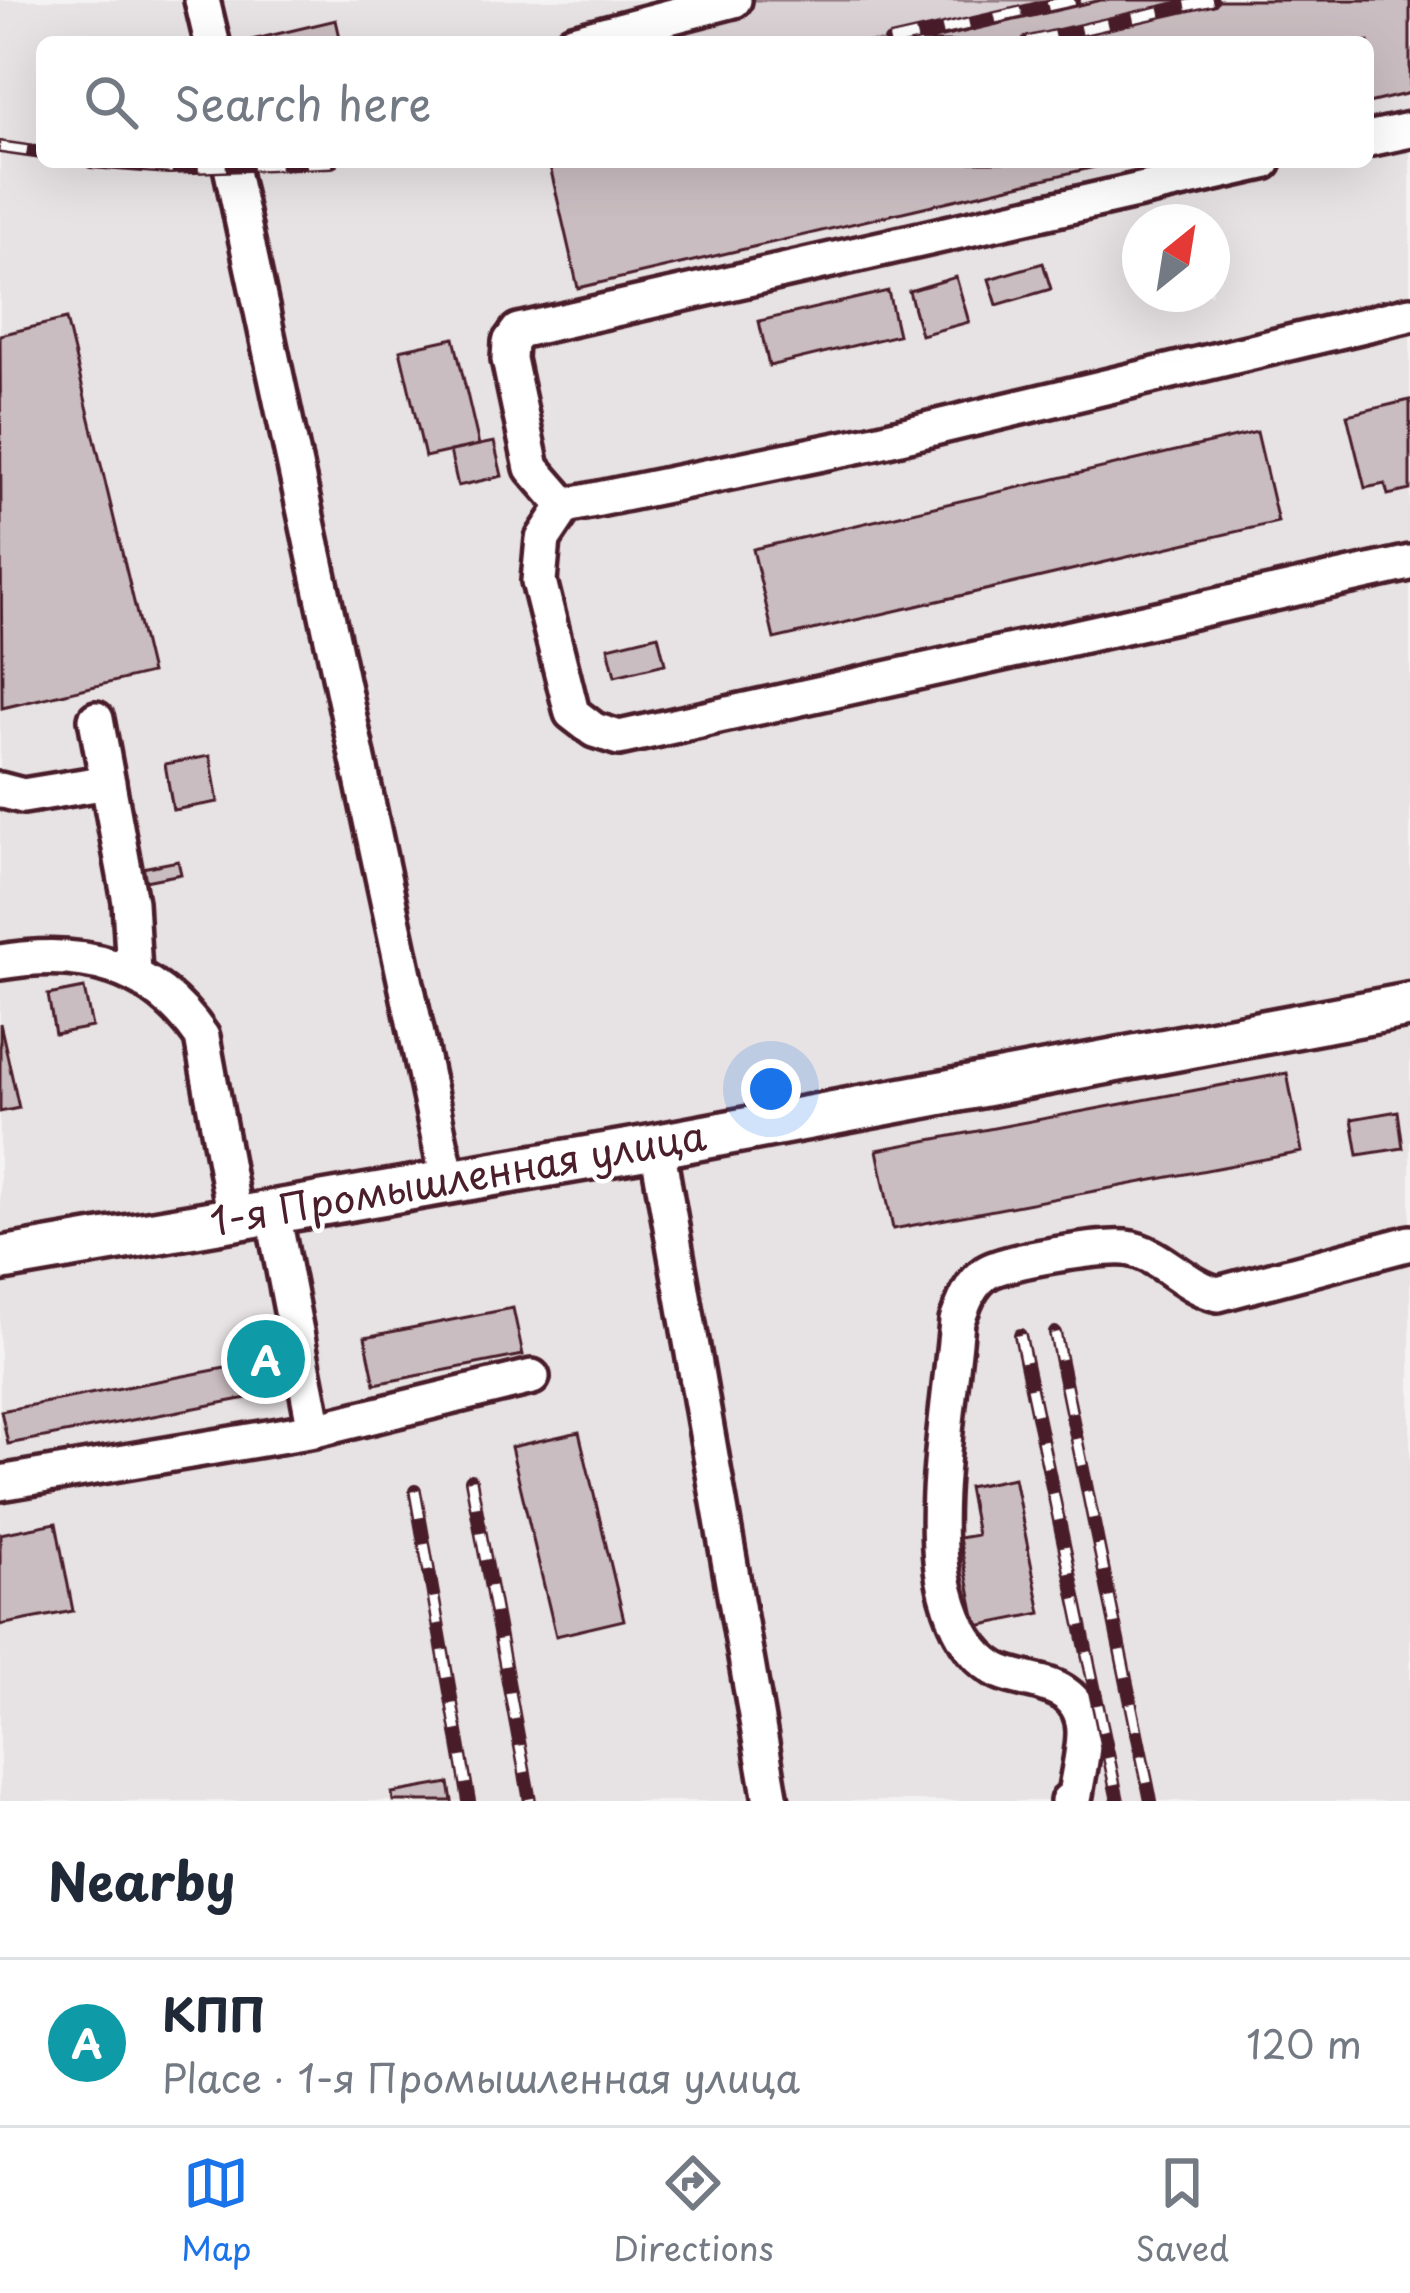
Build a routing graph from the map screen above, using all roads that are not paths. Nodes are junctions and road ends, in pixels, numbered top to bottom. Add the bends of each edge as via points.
1 (202, 0) edge
2 (734, 0) edge
3 (211, 36) edge
4 (596, 36) edge
5 (1410, 130) edge
6 (1374, 138) edge
7 (231, 168) edge
8 (1238, 168) edge
9 (1410, 314) edge
10 (565, 506) junction
11 (1410, 563) edge
12 (96, 719) dead end
13 (108, 782) junction
14 (0, 790) edge
15 (0, 962) edge
16 (134, 973) junction
17 (1410, 1005) edge
18 (657, 1146) junction
19 (448, 1180) junction
20 (254, 1215) junction
21 (1410, 1244) edge
22 (0, 1259) edge
23 (532, 1377) dead end
24 (315, 1430) junction
25 (0, 1483) edge
26 (771, 1801) edge
27 (1068, 1801) edge

1 - 3 lane
2 - 4 lane
5 - 6 lane
7 - 19 lane
8 - 10 lane via 518,332 509,359 532,468
9 - 10 lane via 871,443
10 - 11 lane via 542,538 539,581 572,713 619,738
12 - 13 lane
13 - 14 lane via 22,796
13 - 16 lane
15 - 16 lane via 61,954
16 - 20 lane via 172,1000 202,1037
17 - 18 main road, 1-я Промышленная улица
18 - 19 main road, 1-я Промышленная улица
18 - 26 lane
19 - 20 main road, 1-я Промышленная улица
20 - 22 main road, 1-я Промышленная улица
20 - 24 lane
21 - 27 lane via 1218,1294 1192,1288 1127,1248 989,1270 970,1288 957,1321 943,1498 947,1594 968,1647 983,1660 1048,1683 1072,1701 1084,1728
23 - 24 lane
24 - 25 lane

